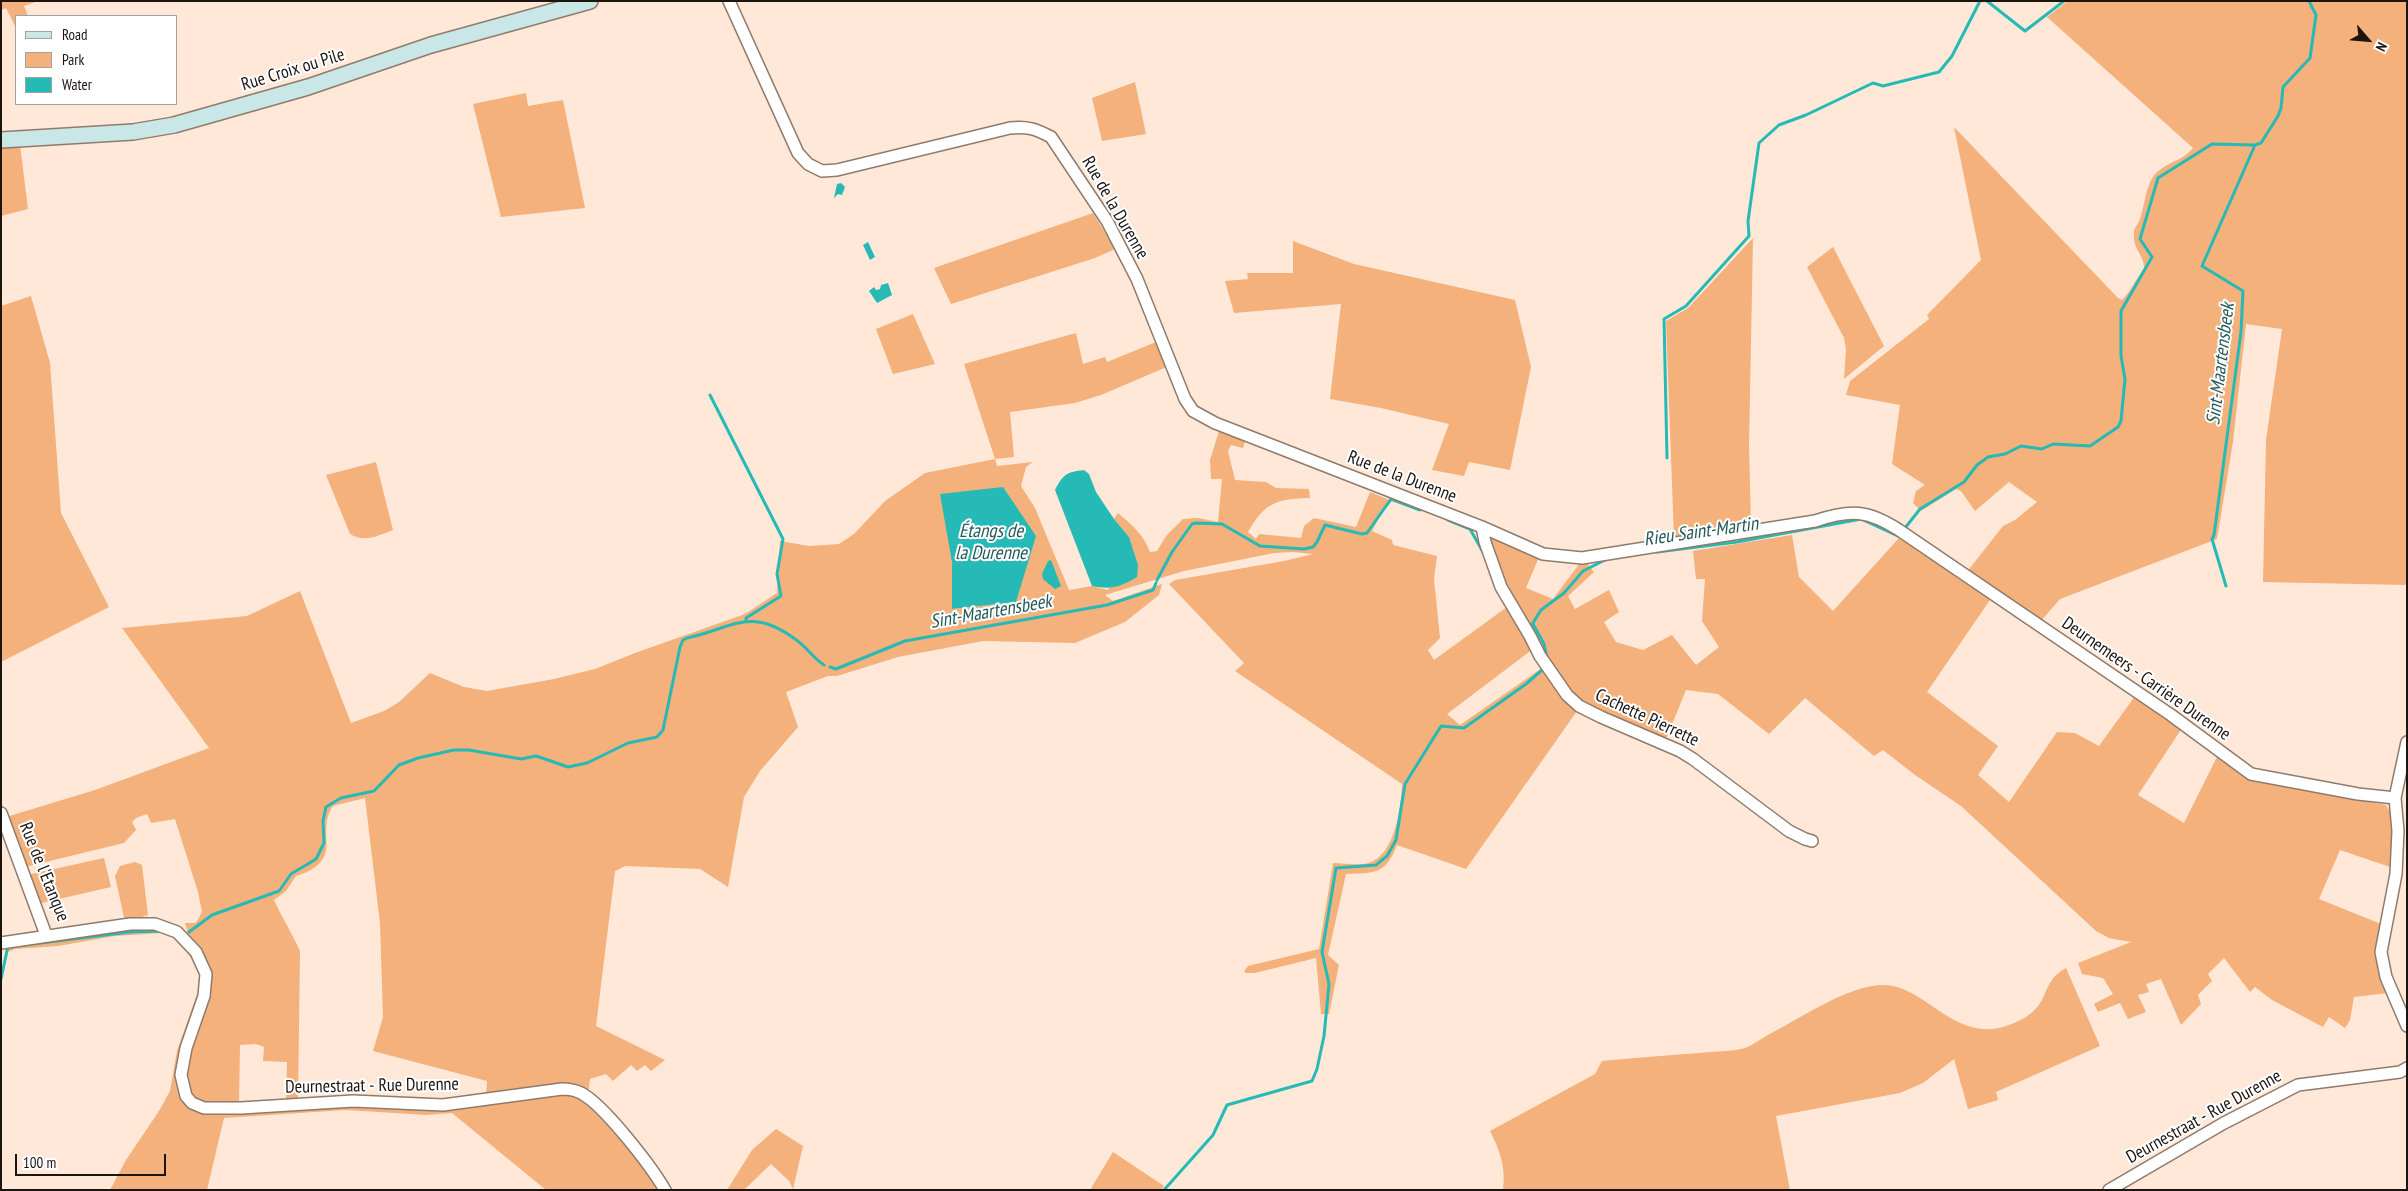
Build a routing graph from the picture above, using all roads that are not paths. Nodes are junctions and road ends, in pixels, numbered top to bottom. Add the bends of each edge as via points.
1 (590, 1) edge
2 (729, 1) edge
3 (1, 140) edge
4 (1482, 527) junction
5 (1900, 530) joint
6 (2407, 742) edge
7 (2395, 798) junction
8 (1, 813) edge
9 (1812, 840) dead end
10 (177, 932) joint
11 (46, 935) junction
12 (1, 943) edge
13 (2407, 1026) edge
14 (2407, 1068) edge
15 (665, 1190) edge
16 (2108, 1190) edge

1 - 3 street, Rue Croix ou Pile via 431,44 308,87 174,125 133,132
2 - 4 street, Rue de la Durenne via 798,153 808,164 822,171 837,170 1010,128 1025,126 1037,129 1051,137 1107,221 1137,279 1185,399 1193,411 1215,423
4 - 5 street, Rue de la Durenne via 1543,554 1582,558 1856,512 1869,514
4 - 9 street, Cachette Pierrette via 1501,587 1559,685 1579,706 1680,751 1789,831
5 - 7 street, Deurnemeers - Carrière Durenne via 2171,715 2251,774
6 - 7 street
7 - 13 street via 2398,832 2396,874 2381,952 2386,978
8 - 11 street, Rue de l'Etanque
10 - 11 street, Rue de l'Etanque via 155,924 130,924
10 - 15 street, Deurnestraat - Rue Durenne via 196,952 206,974 204,996 182,1061 183,1091 192,1103 211,1109 353,1101 435,1105 572,1090 585,1095 598,1106
11 - 12 street
14 - 16 street, Deurnestraat - Rue Durenne via 2400,1072 2298,1085 2224,1123

